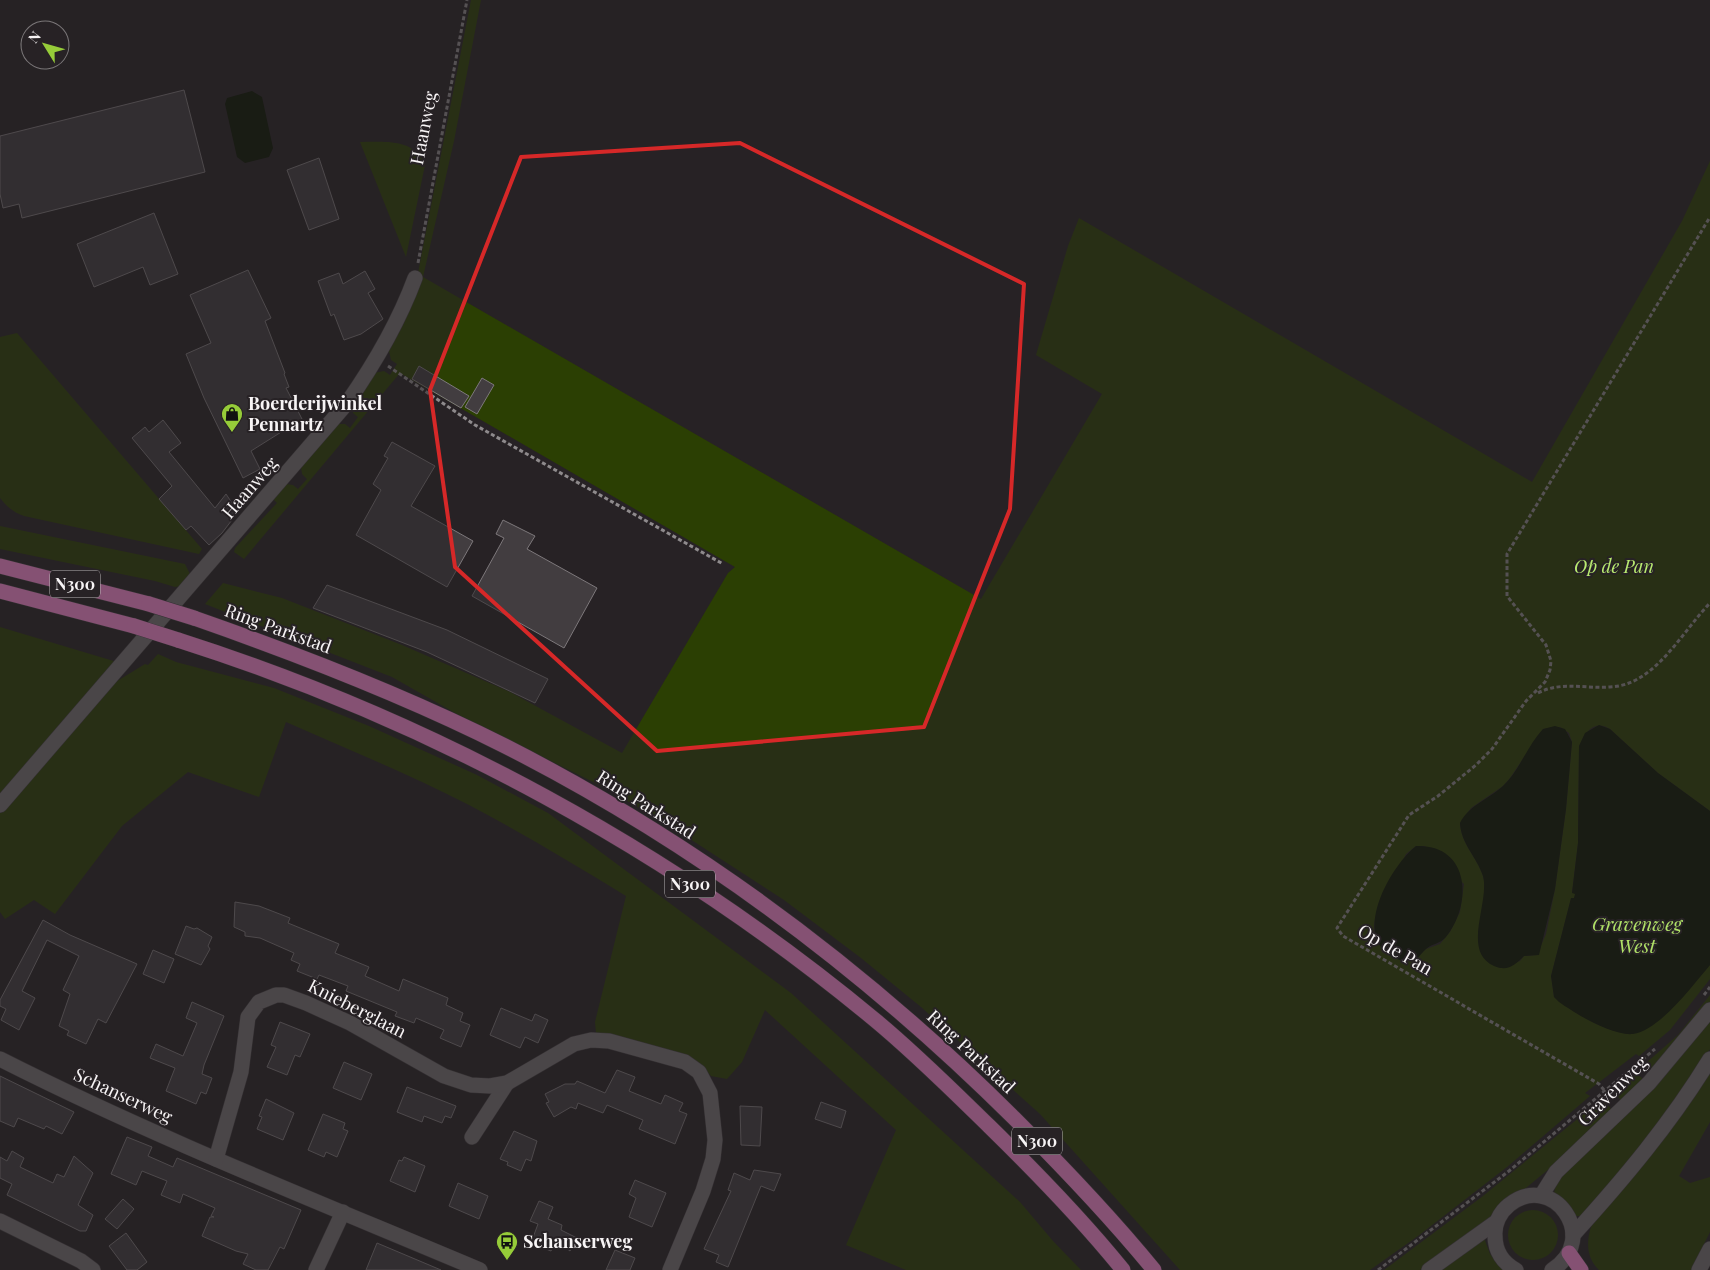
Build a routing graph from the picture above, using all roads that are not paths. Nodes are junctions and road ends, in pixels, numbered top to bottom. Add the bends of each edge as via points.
1 (415, 278) road end
2 (0, 566) edge
3 (0, 591) edge
4 (0, 805) edge
5 (1705, 1006) edge
6 (0, 1059) edge
7 (1710, 1059) edge
8 (507, 1083) junction
9 (472, 1137) dead end
10 (216, 1159) junction
11 (1541, 1196) junction
12 (343, 1212) junction
13 (0, 1221) edge
14 (1496, 1222) junction
15 (1573, 1235) junction
16 (1710, 1249) edge
17 (1569, 1253) junction
18 (93, 1270) edge
19 (316, 1270) edge
20 (480, 1270) edge
21 (670, 1270) edge
22 (1123, 1270) edge
23 (1154, 1270) edge
24 (1429, 1270) edge
25 (1516, 1270) edge
26 (1552, 1270) edge
27 (1581, 1270) edge
28 (1699, 1270) edge

1 - 4 street, Haanweg via 377,360 347,403
2 - 23 highway, Ring Parkstad / N300, bridge via 194,618 375,686 480,734 579,786 709,866 831,953 951,1058 1073,1177
3 - 22 highway, N300, bridge via 178,640 354,704 488,766 650,858 815,972 916,1056 1062,1200
5 - 11 street, Gravenweg via 1648,1083 1556,1172
6 - 10 street, Schanserweg
7 - 15 street via 1639,1160
8 - 9 street, Knieberglaan
8 - 10 street, Knieberglaan via 490,1086 459,1083 350,1023 306,1003 276,995 259,1002 248,1017 240,1072
8 - 21 street, Knieberglaan via 574,1044 591,1040 609,1041 685,1062 699,1072 710,1093 714,1150 702,1191
10 - 12 street, Schanserweg
11 - 14 street via 1514,1201
11 - 15 street via 1558,1203 1564,1210
12 - 19 street
12 - 20 street, Schanserweg
13 - 18 street
14 - 24 street
14 - 25 street via 1498,1252
15 - 17 street
16 - 28 street
17 - 26 street
17 - 27 highway

